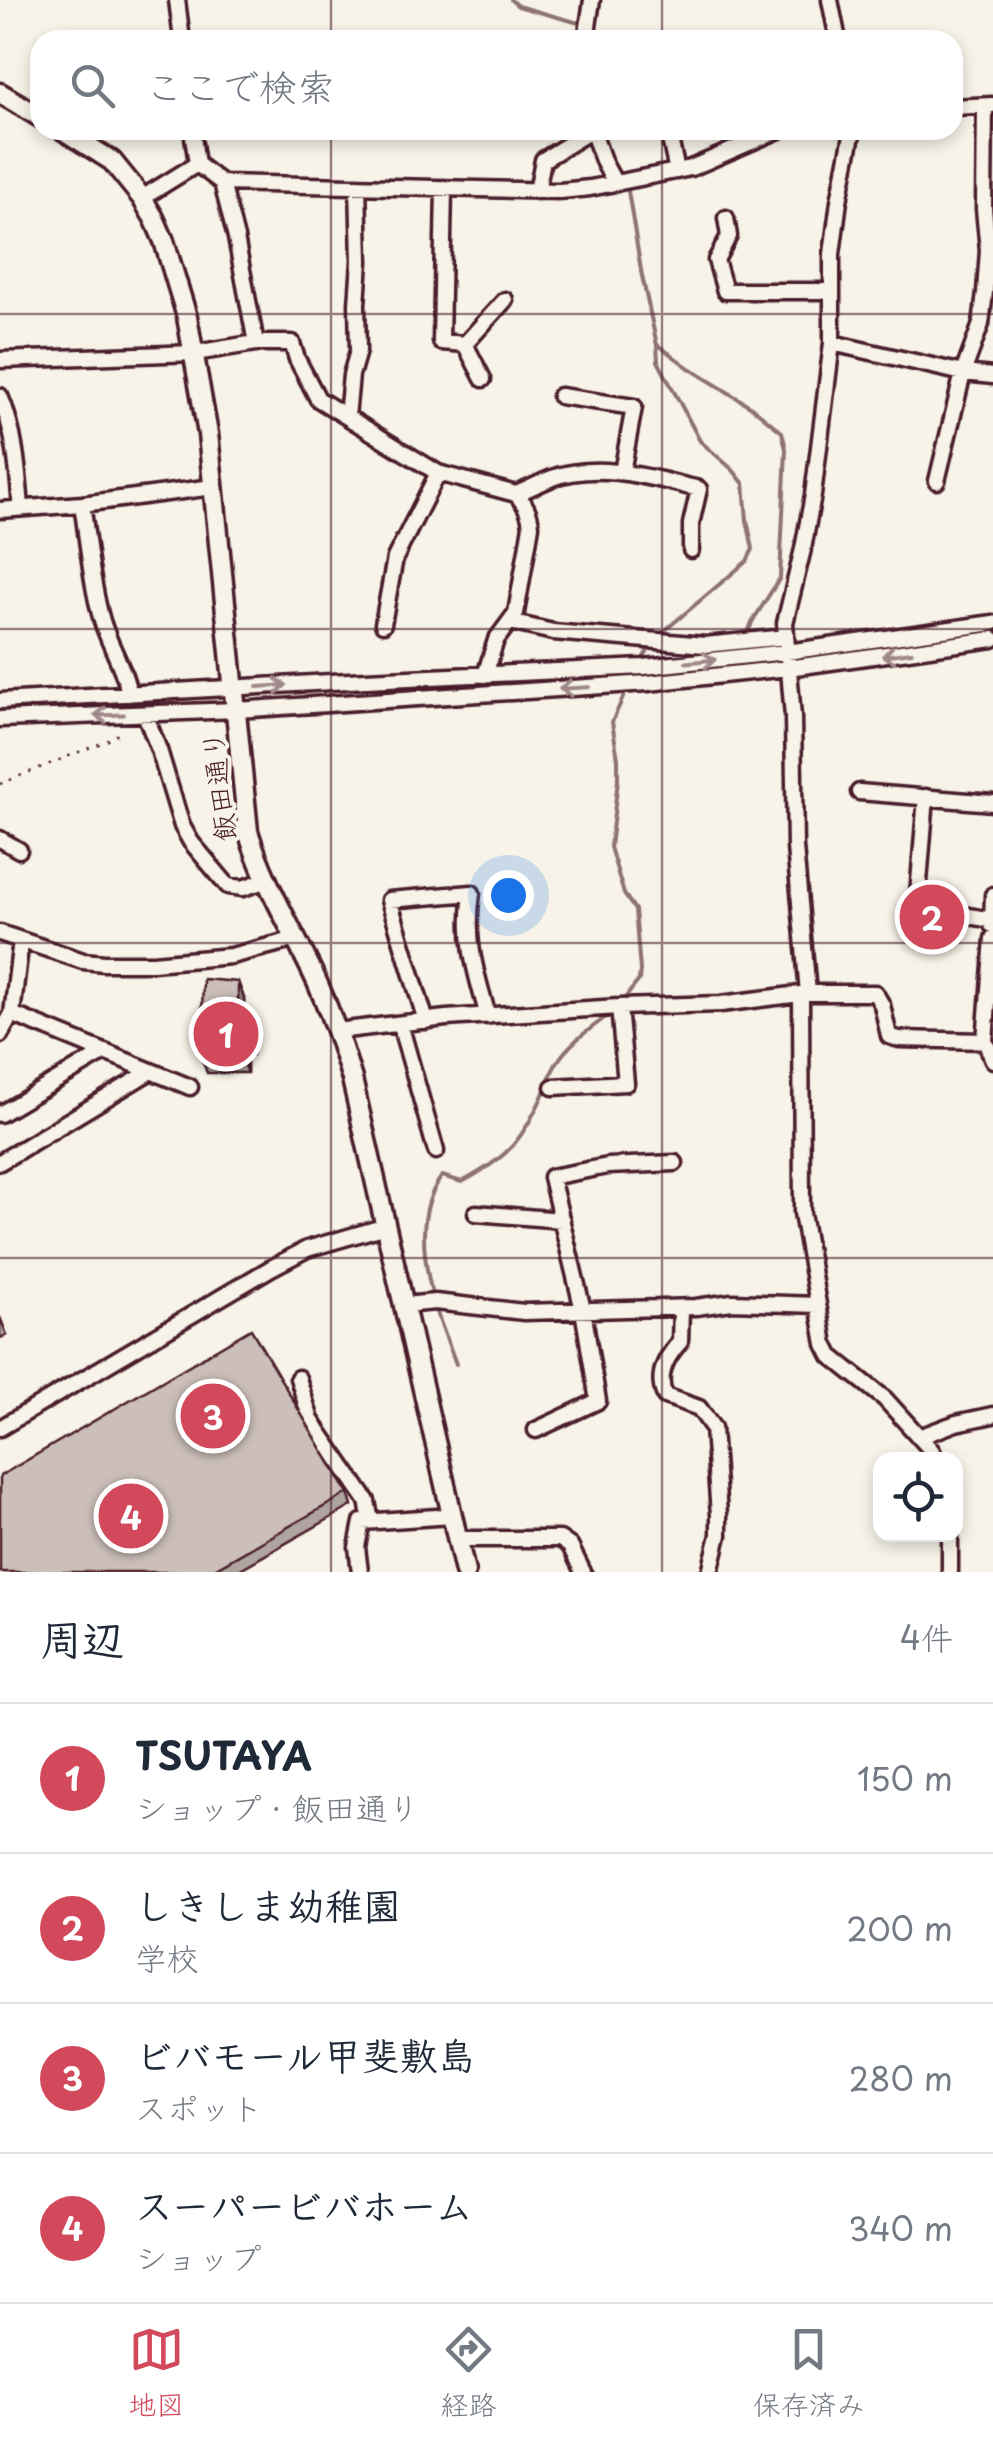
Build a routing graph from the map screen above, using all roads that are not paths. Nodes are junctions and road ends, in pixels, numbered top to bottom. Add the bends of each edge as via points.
1 (178, 0) edge
2 (592, 0) edge
3 (830, 0) edge
4 (181, 30) edge
5 (586, 30) edge
6 (836, 30) edge
7 (0, 93) edge
8 (989, 105) edge
9 (963, 106) edge
10 (30, 110) edge
11 (79, 140) edge
12 (194, 140) edge
13 (576, 140) edge
14 (596, 140) edge
15 (670, 140) edge
16 (755, 140) edge
17 (851, 140) edge
18 (198, 164) junction
19 (677, 171) junction
20 (222, 183) junction
21 (616, 184) junction
22 (358, 186) junction
23 (444, 188) junction
24 (537, 191) junction
25 (142, 198) junction
26 (726, 218) dead end
27 (832, 292) junction
28 (505, 300) dead end
29 (256, 343) junction
30 (832, 343) junction
31 (465, 344) junction
32 (195, 353) junction
33 (0, 360) edge
34 (963, 373) junction
35 (993, 376) edge
36 (483, 378) dead end
37 (0, 396) edge
38 (560, 396) dead end
39 (348, 417) junction
40 (622, 472) junction
41 (438, 474) junction
42 (937, 481) dead end
43 (213, 487) junction
44 (516, 494) junction
45 (82, 504) junction
46 (21, 508) junction
47 (0, 510) edge
48 (690, 550) dead end
49 (510, 622) junction
50 (993, 622) edge
51 (383, 624) dead end
52 (993, 639) edge
53 (786, 645) junction
54 (788, 668) junction
55 (485, 675) junction
56 (234, 688) junction
57 (129, 694) junction
58 (0, 701) edge
59 (237, 710) junction
60 (145, 714) junction
61 (0, 719) edge
62 (858, 792) dead end
63 (926, 797) junction
64 (993, 803) edge
65 (0, 839) edge
66 (19, 850) dead end
67 (267, 880) junction
68 (993, 896) edge
69 (992, 920) edge
70 (0, 933) edge
71 (992, 938) edge
72 (296, 939) junction
73 (21, 940) junction
74 (804, 994) junction
75 (619, 1007) junction
76 (12, 1014) junction
77 (488, 1016) junction
78 (426, 1021) junction
79 (400, 1024) junction
80 (337, 1031) junction
81 (0, 1035) edge
82 (985, 1041) junction
83 (104, 1052) junction
84 (993, 1060) edge
85 (150, 1071) junction
86 (190, 1087) dead end
87 (553, 1087) dead end
88 (0, 1114) edge
89 (436, 1151) dead end
90 (0, 1162) edge
91 (675, 1163) dead end
92 (476, 1213) dead end
93 (562, 1220) junction
94 (386, 1226) junction
95 (818, 1304) junction
96 (404, 1305) junction
97 (680, 1308) junction
98 (582, 1310) junction
99 (298, 1378) dead end
100 (993, 1415) edge
101 (0, 1428) edge
102 (536, 1430) dead end
103 (919, 1436) junction
104 (932, 1452) edge
105 (452, 1516) junction
106 (372, 1521) junction
107 (457, 1539) junction
108 (950, 1542) edge
109 (360, 1572) edge
110 (465, 1572) edge
111 (583, 1572) edge
112 (710, 1572) edge
113 (950, 1572) edge

1 - 4 street
2 - 5 street
3 - 6 street
7 - 10 main road
8 - 9 street
8 - 34 street via 986,292
11 - 25 main road, 飯田通り via 112,161
12 - 18 street
13 - 24 street via 543,160
14 - 21 street
15 - 19 street
16 - 19 street
17 - 27 street via 834,236
18 - 20 street
18 - 25 street
19 - 21 street
20 - 22 street
20 - 29 street
21 - 24 street
22 - 23 street
22 - 39 street via 359,335
23 - 24 street
23 - 31 street via 441,342
25 - 32 main road, 飯田通り via 169,256
26 - 27 street via 730,236 716,260 725,291
27 - 30 street
28 - 31 street
29 - 32 street
29 - 39 street via 292,343 318,399
30 - 34 street
30 - 53 street
31 - 36 street
32 - 33 street
32 - 43 main road, 飯田通り
34 - 35 street
34 - 42 street
37 - 46 street
38 - 40 street via 634,407
39 - 41 street
40 - 44 street via 555,477
40 - 48 street via 698,489
41 - 44 street
41 - 51 street via 395,558
43 - 45 street
43 - 56 main road, 飯田通り
44 - 49 street via 530,526
45 - 46 street
45 - 57 street via 100,614
46 - 47 street
49 - 53 street via 705,646
49 - 55 street
50 - 53 street
52 -> 54 street
53 - 54 street
55 -> 53 street via 644,667
54 -> 59 street via 648,684
54 - 74 street
56 -> 55 street
56 - 57 street
56 - 59 main road, 飯田通り
57 - 58 street
59 - 60 street
59 - 67 main road, 飯田通り via 248,831
60 -> 61 street
60 - 67 street via 192,842 228,886
62 - 63 street
63 - 64 street
63 - 69 street via 916,907
65 - 66 street
67 - 72 main road, 飯田通り
68 - 69 street
69 - 71 street
70 - 73 street
71 - 82 street
72 - 73 street via 230,956 120,964 83,961
72 - 80 main road, 飯田通り
73 - 76 street
74 - 75 street
74 - 82 street via 875,994 889,1036 899,1039
74 - 95 street via 802,1213
75 - 77 street
75 - 87 street via 626,1083
76 - 81 street
76 - 83 street
77 - 78 street
77 - 78 street via 472,960 472,893 389,900
78 - 79 street
79 - 80 street
79 - 89 street
80 - 94 main road, 飯田通り
82 - 84 street
83 - 85 street
83 - 88 street
85 - 86 street
85 - 90 street
91 - 93 street via 551,1177
92 - 93 street
93 - 98 street
94 - 96 main road, 飯田通り
94 - 101 street via 307,1249 270,1268
95 - 97 street
95 - 103 street via 831,1356
96 - 98 street
96 - 105 main road, 飯田通り
97 - 98 street
97 - 112 street via 680,1342 669,1354 661,1386 665,1396 699,1408 712,1428 720,1515
98 - 102 street via 598,1401
99 - 106 street via 311,1420 367,1501
100 - 103 street
103 - 104 street
105 - 106 street
105 - 107 main road, 飯田通り
106 - 109 street via 362,1522
107 - 110 main road, 飯田通り
107 - 111 street via 560,1539
108 - 113 street

